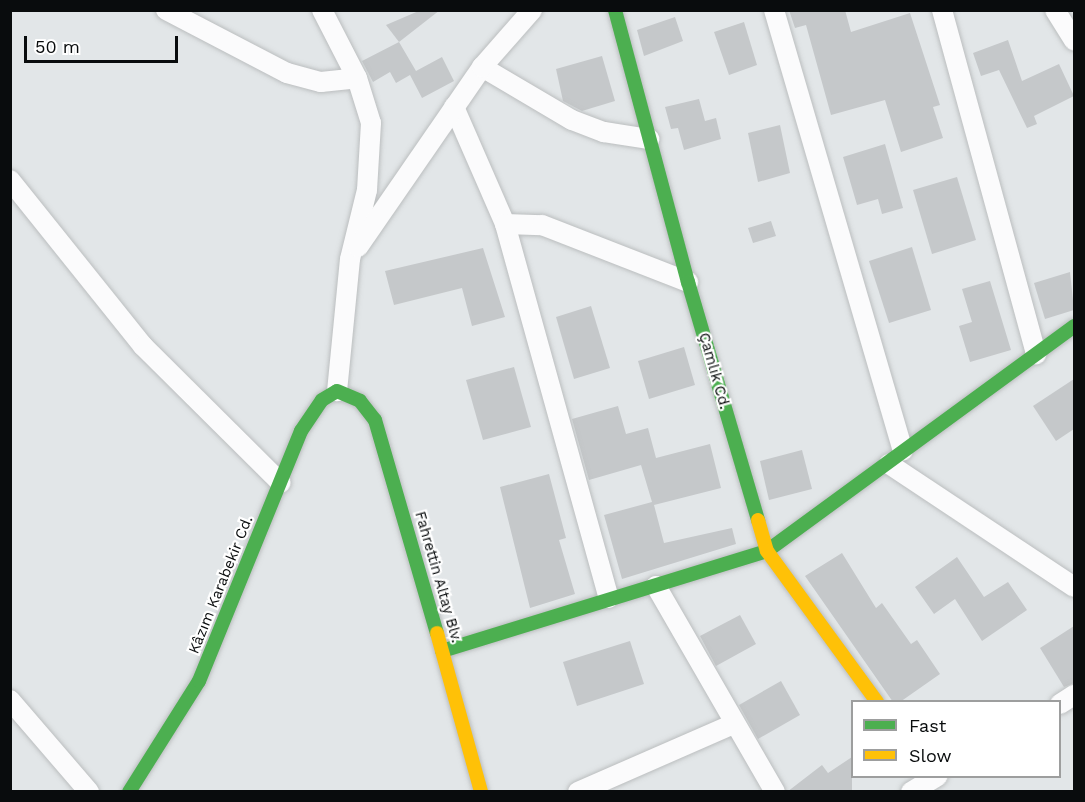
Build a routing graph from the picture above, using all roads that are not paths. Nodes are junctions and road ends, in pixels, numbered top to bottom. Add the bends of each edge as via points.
1 (166, 10) edge
2 (322, 10) edge
3 (532, 10) edge
4 (615, 10) edge
5 (774, 10) edge
6 (942, 10) edge
7 (1056, 10) edge
8 (1074, 41) edge
9 (482, 67) junction
10 (357, 78) junction
11 (453, 107) junction
12 (649, 139) junction
13 (10, 180) edge
14 (505, 224) junction
15 (350, 259) junction
16 (688, 282) junction
17 (1074, 326) edge
18 (1036, 354) junction
19 (337, 392) junction
20 (896, 457) junction
21 (280, 483) junction
22 (766, 551) junction
23 (656, 586) junction
24 (1074, 587) edge
25 (609, 598) junction
26 (442, 651) junction
27 (1074, 695) edge
28 (10, 700) edge
29 (876, 700) edge
30 (1061, 703) edge
31 (734, 724) junction
32 (938, 781) edge
33 (87, 791) edge
34 (129, 792) edge
35 (480, 792) edge
36 (578, 792) edge
37 (776, 792) edge
38 (911, 792) edge

1 - 10 street via 287,73 321,82
2 - 10 street
3 - 9 street
4 - 12 street, Çamlık Cd.
5 - 20 street
6 - 18 street
7 - 8 street
9 - 11 street
9 - 12 street via 572,120 604,132
10 - 15 street via 371,123 367,190
11 - 14 street
11 - 15 street
12 - 16 street, Çamlık Cd.
13 - 21 street via 143,346
14 - 16 street via 543,225
14 - 25 street
15 - 19 street
16 - 22 street, Çamlık Cd.
17 - 18 street
18 - 20 street
19 - 21 street, Kâzım Karabekir Cd. via 322,400 302,431
19 - 26 street, Fahrettin Altay Blv. via 360,401 375,420 384,442
20 - 22 street
20 - 24 street
21 - 34 street, Kâzım Karabekir Cd. via 200,681
22 - 23 street
22 - 29 street, Çamlık Cd.
23 - 25 street
23 - 31 street
25 - 26 street
26 - 35 street, Fahrettin Altay Blv.
27 - 30 street
28 - 33 street
31 - 36 street
31 - 37 street
32 - 38 street

